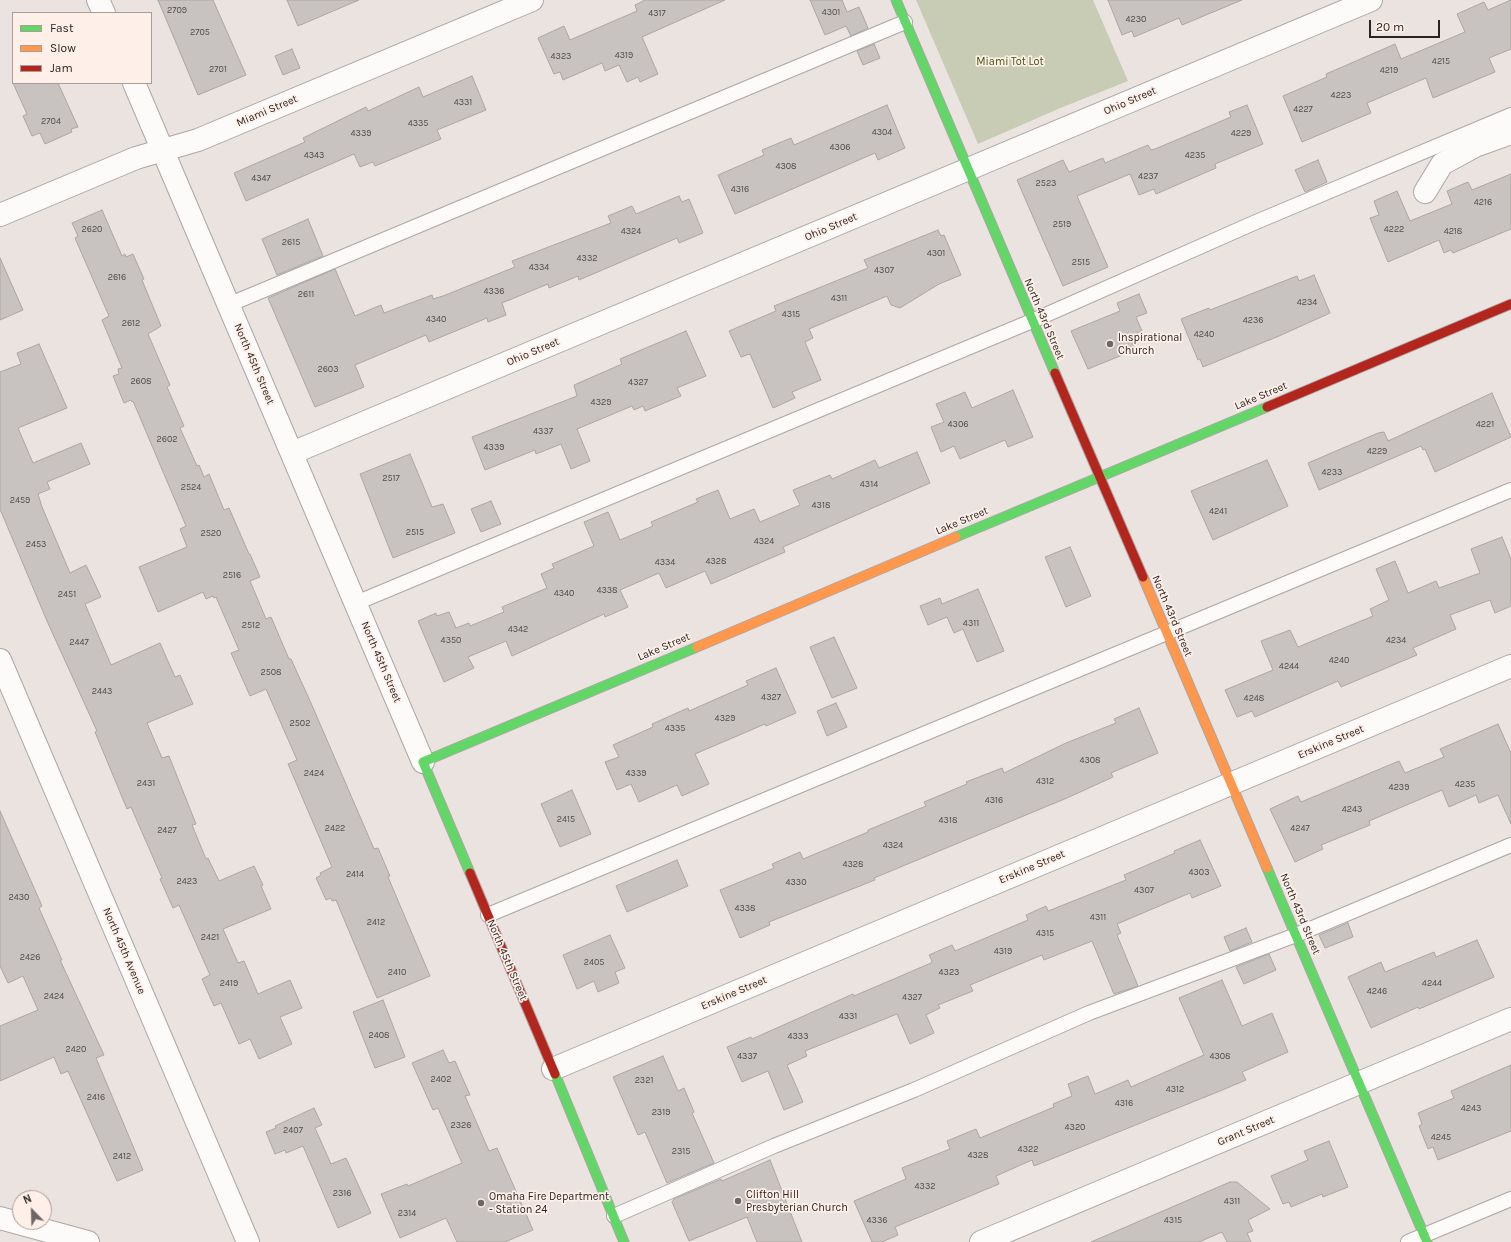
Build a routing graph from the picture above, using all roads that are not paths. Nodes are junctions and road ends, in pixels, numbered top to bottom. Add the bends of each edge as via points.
1 (532, 0) edge
2 (896, 0) edge
3 (1371, 0) edge
4 (905, 22) junction
5 (134, 84) edge
6 (1511, 115) edge
7 (1511, 133) edge
8 (163, 150) junction
9 (968, 169) junction
10 (1425, 192) dead end
11 (0, 215) edge
12 (1511, 304) edge
13 (228, 305) junction
14 (1032, 321) junction
15 (292, 453) junction
16 (1098, 476) junction
17 (1511, 490) edge
18 (356, 603) junction
19 (1167, 634) junction
20 (0, 660) edge
21 (1511, 666) edge
22 (423, 762) junction
23 (1231, 783) junction
24 (1511, 845) edge
25 (488, 915) junction
26 (1296, 935) junction
27 (1511, 1020) edge
28 (554, 1069) junction
29 (1359, 1083) junction
30 (1511, 1199) edge
31 (614, 1216) junction
32 (0, 1218) edge
33 (1425, 1239) edge
34 (88, 1242) edge
35 (248, 1242) edge
36 (624, 1242) edge
37 (981, 1242) edge
38 (1408, 1242) edge

1 - 8 street, Miami Street via 198,140
2 - 4 main road, North 43rd Street
3 - 9 street, Ohio Street
4 - 9 main road, North 43rd Street
4 - 13 lane
5 - 8 street, North 45th Street
6 - 14 lane via 1256,222
7 - 10 street via 1475,146 1442,164
8 - 11 street, Miami Street via 136,158
8 - 13 street, North 45th Street
9 - 14 main road, North 43rd Street
9 - 15 street, Ohio Street
12 - 16 main road, Lake Street
13 - 15 street, North 45th Street
14 - 16 main road, North 43rd Street
14 - 18 lane
15 - 18 street, North 45th Street
16 - 19 main road, North 43rd Street
16 - 22 main road, Lake Street
17 - 19 lane
18 - 22 street, North 45th Street
19 - 23 main road, North 43rd Street
19 - 25 lane
20 - 35 street, North 45th Avenue
21 - 23 street, Erskine Street
22 - 25 main road, North 45th Street
23 - 26 main road, North 43rd Street
23 - 28 street, Erskine Street
24 - 26 lane
25 - 28 main road, North 45th Street
26 - 29 main road, North 43rd Street
26 - 31 lane via 1089,1013 914,1090 774,1146
27 - 29 street, Grant Street
28 - 31 main road, North 45th Street
29 - 33 main road, North 43rd Street
29 - 37 street, Grant Street
30 - 33 lane
31 - 36 main road, North 45th Street
32 - 34 street
33 - 38 lane

